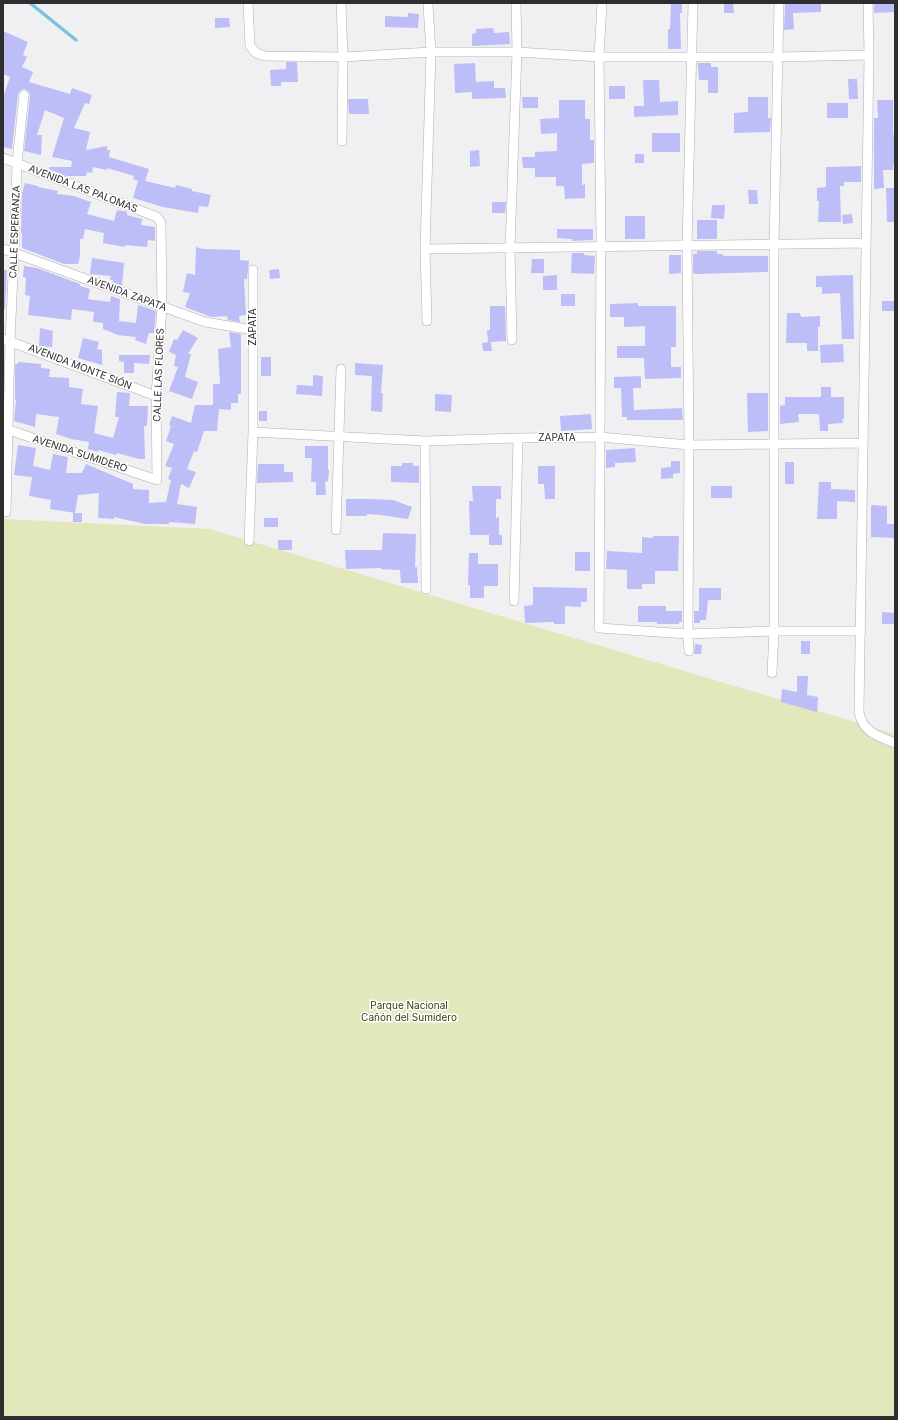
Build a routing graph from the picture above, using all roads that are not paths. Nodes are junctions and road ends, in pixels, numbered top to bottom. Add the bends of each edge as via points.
1 (248, 3) edge
2 (342, 3) edge
3 (516, 3) edge
4 (602, 3) edge
5 (693, 3) edge
6 (779, 3) edge
7 (868, 3) edge
8 (428, 5) dead end
9 (431, 52) junction
10 (516, 52) junction
11 (869, 55) junction
12 (343, 57) junction
13 (599, 57) junction
14 (691, 57) junction
15 (778, 57) junction
16 (24, 95) dead end
17 (342, 141) dead end
18 (3, 158) edge
19 (17, 164) junction
20 (161, 223) joint
21 (866, 243) junction
22 (774, 244) junction
23 (687, 245) junction
24 (601, 246) junction
25 (510, 248) junction
26 (3, 249) edge
27 (425, 249) junction
28 (14, 253) junction
29 (253, 270) dead end
30 (162, 307) junction
31 (427, 321) dead end
32 (253, 330) junction
33 (6, 340) edge
34 (512, 340) dead end
35 (341, 369) dead end
36 (156, 396) junction
37 (5, 429) edge
38 (252, 432) junction
39 (339, 437) junction
40 (600, 437) junction
41 (518, 438) junction
42 (425, 441) junction
43 (862, 443) junction
44 (775, 444) junction
45 (689, 445) junction
46 (157, 480) joint
47 (4, 512) edge
48 (336, 530) dead end
49 (250, 541) dead end
50 (426, 589) dead end
51 (514, 601) dead end
52 (774, 631) junction
53 (861, 631) junction
54 (688, 634) junction
55 (689, 650) dead end
56 (772, 673) dead end
57 (895, 743) edge

1 - 12 street via 250,46 256,53 265,56
2 - 12 street
3 - 10 street
4 - 13 street
5 - 14 street
6 - 15 street
7 - 11 street
8 - 9 street
9 - 10 street
9 - 12 street
9 - 27 street
10 - 13 street
10 - 25 street
11 - 15 street
11 - 21 street
12 - 17 street
13 - 14 street
13 - 24 street
14 - 15 street
14 - 23 street
15 - 22 street
16 - 19 street, CALLE ESPERANZA
18 - 19 street, AVENIDA LAS PALOMAS
19 - 20 street, AVENIDA LAS PALOMAS via 157,218
19 - 28 street, CALLE ESPERANZA
20 - 30 street, CALLE LAS FLORES
21 - 22 street
21 - 43 street
22 - 23 street
22 - 44 street
23 - 24 street
23 - 45 street
24 - 25 street
24 - 40 street
25 - 27 street
25 - 34 street
26 - 28 street, AVENIDA ZAPATA
27 - 31 street
28 - 30 street, AVENIDA ZAPATA
28 - 33 street, CALLE ESPERANZA
29 - 32 street, ZAPATA
30 - 32 street, AVENIDA ZAPATA via 204,322
30 - 36 street, CALLE LAS FLORES
32 - 38 street, ZAPATA
33 - 36 street, AVENIDA MONTE SIÓN
33 - 37 street, CALLE ESPERANZA
35 - 39 street
36 - 46 street, CALLE LAS FLORES
37 - 46 street, AVENIDA SUMIDERO
37 - 47 street, CALLE ESPERANZA
38 - 39 street, ZAPATA
38 - 49 street, ZAPATA
39 - 42 street, ZAPATA
39 - 48 street
40 - 41 street, ZAPATA
40 - 45 street, ZAPATA
40 - 54 street via 599,628
41 - 42 street, ZAPATA
41 - 51 street
42 - 50 street
43 - 44 street, ZAPATA
43 - 53 street
44 - 45 street, ZAPATA
44 - 52 street
45 - 54 street
52 - 53 street
52 - 54 street
52 - 56 street
53 - 57 street via 860,720 873,734
54 - 55 street

